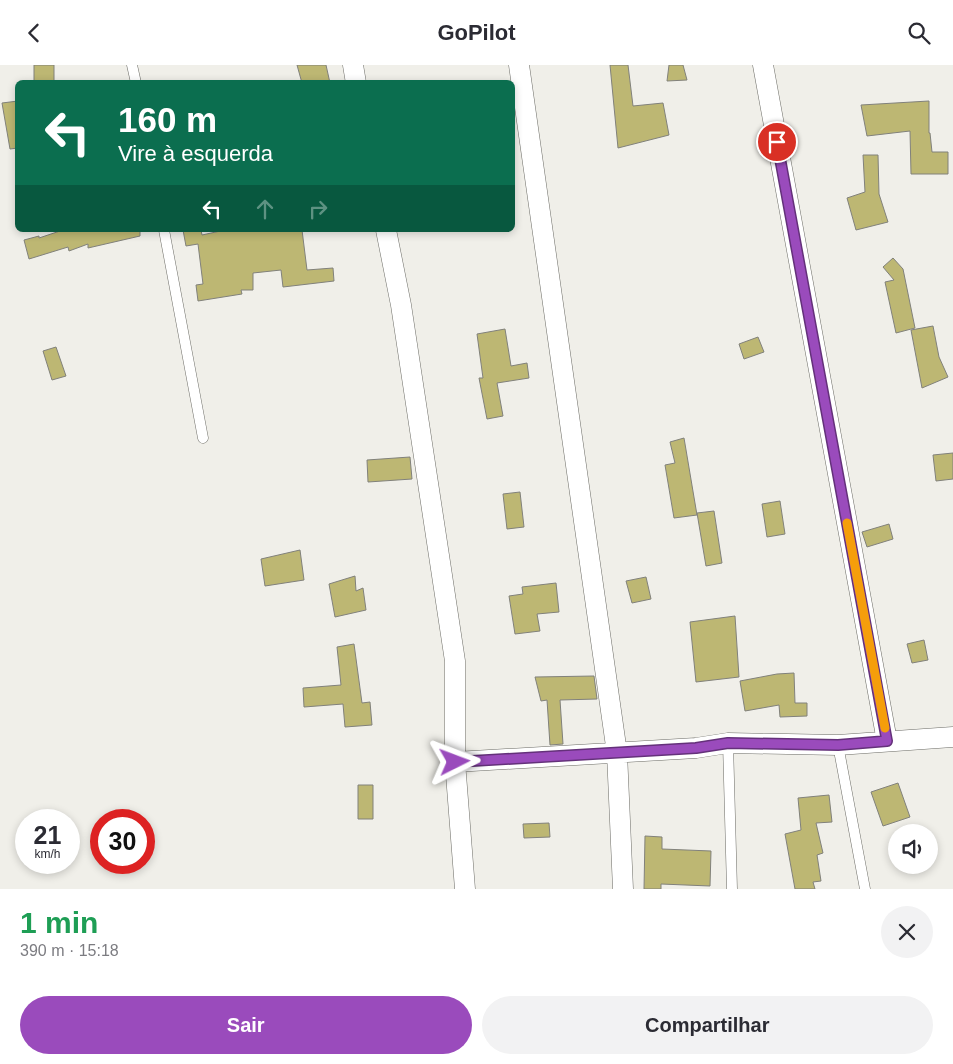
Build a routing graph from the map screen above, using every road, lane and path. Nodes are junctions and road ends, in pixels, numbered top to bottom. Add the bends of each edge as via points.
1 (132, 65) edge
2 (352, 65) edge
3 (519, 65) edge
4 (763, 65) edge
5 (135, 80) edge
6 (355, 80) edge
7 (164, 232) edge
8 (386, 232) edge
9 (204, 438) dead end
10 (953, 737) edge
11 (887, 741) junction
12 (728, 743) junction
13 (838, 745) junction
14 (616, 753) junction
15 (455, 762) junction
16 (465, 889) edge
17 (623, 889) edge
18 (732, 889) edge
19 (865, 889) edge

1 - 5 lane
2 - 6 street
3 - 14 street
4 - 11 street
7 - 9 lane
8 - 15 street via 401,305 454,661
10 - 11 street
11 - 13 street
12 - 13 street
12 - 14 street
12 - 18 lane
13 - 19 lane
14 - 15 street
14 - 17 street
15 - 16 street

